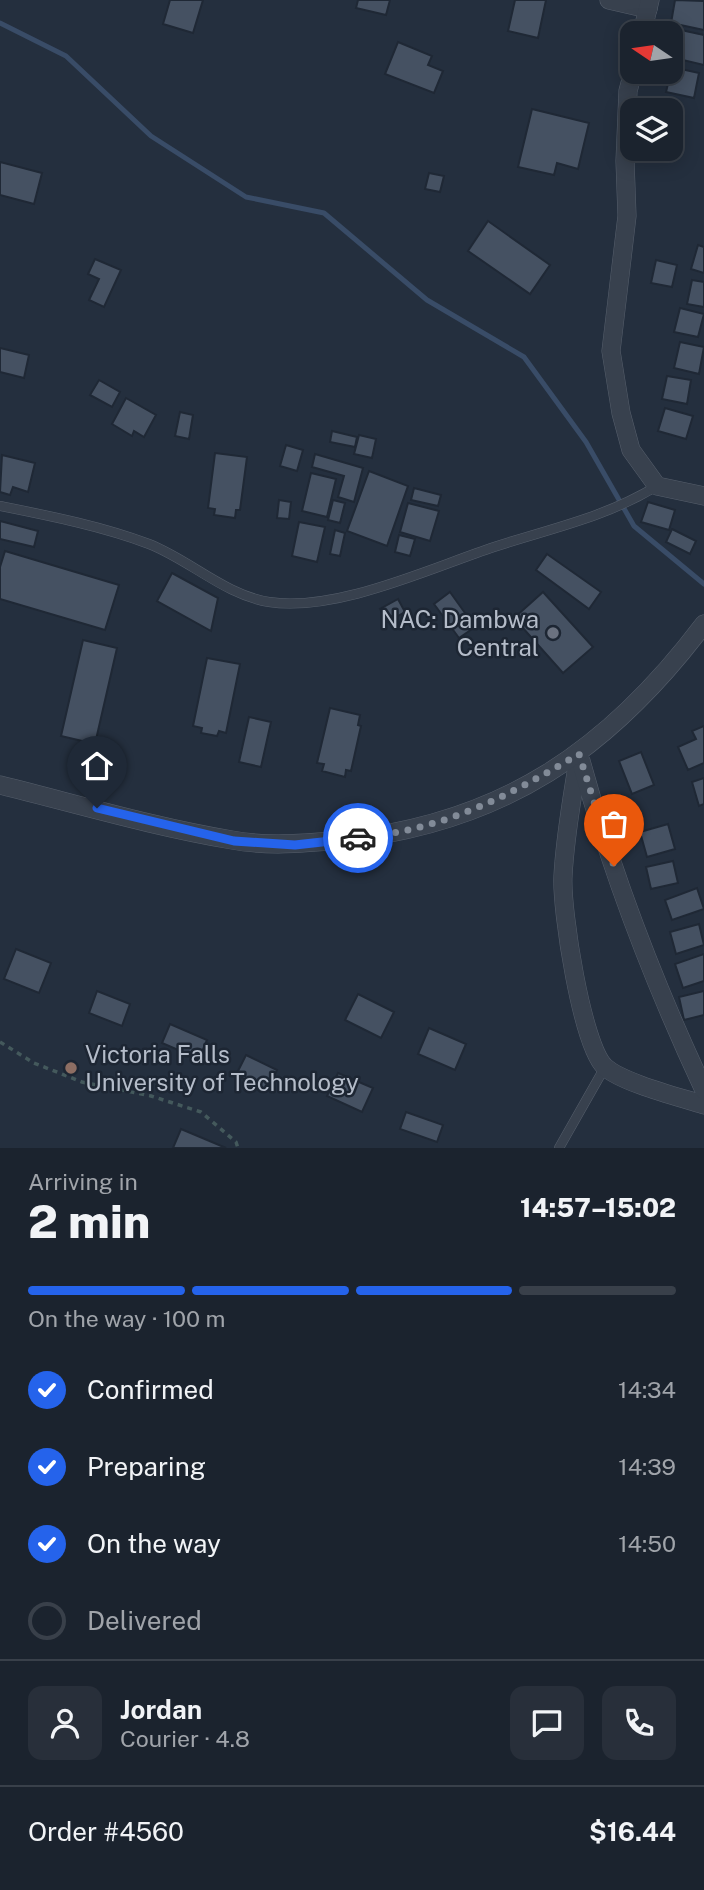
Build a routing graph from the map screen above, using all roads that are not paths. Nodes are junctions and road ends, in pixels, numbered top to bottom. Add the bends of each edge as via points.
1 (609, 0) edge
2 (649, 5) edge
3 (630, 84) edge
4 (657, 486) junction
5 (704, 496) edge
6 (0, 506) edge
7 (704, 624) edge
8 (579, 754) junction
9 (0, 785) edge
10 (605, 1067) junction
11 (704, 1090) edge
12 (704, 1105) edge
13 (559, 1148) edge

1 - 2 street
3 - 4 street via 627,216 611,351 631,450
4 - 5 street
4 - 6 lane via 623,507 576,524 309,605 266,602 231,589 152,545
7 - 8 street via 629,711
8 - 9 street via 489,805 429,826 295,845 234,841
8 - 10 street via 562,878 578,998 591,1048
8 - 11 street via 596,817 658,991
10 - 12 street
10 - 13 lane

